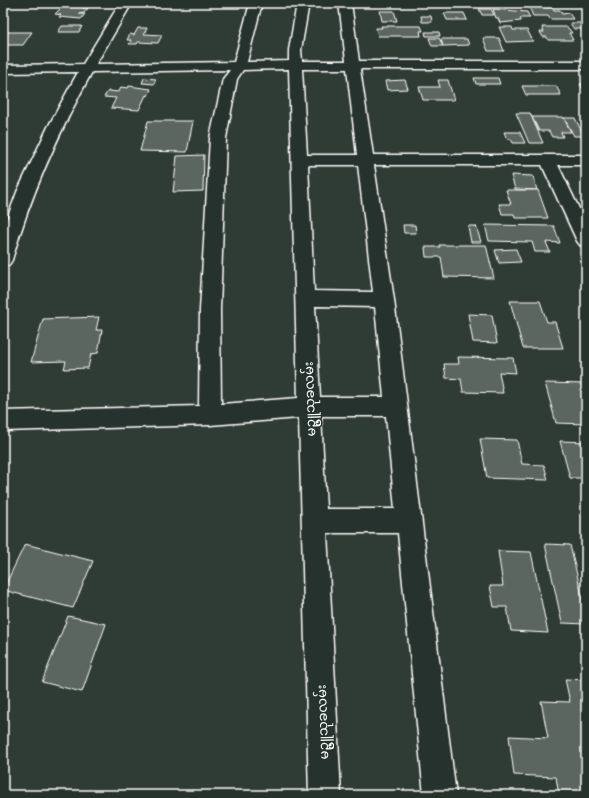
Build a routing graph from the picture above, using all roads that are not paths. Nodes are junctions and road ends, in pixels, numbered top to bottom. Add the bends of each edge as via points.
1 (126, 3) edge
2 (256, 3) edge
3 (303, 3) edge
4 (346, 3) edge
5 (296, 65) junction
6 (353, 65) junction
7 (586, 65) edge
8 (240, 66) junction
9 (86, 68) junction
10 (3, 69) edge
11 (300, 160) junction
12 (365, 160) junction
13 (548, 160) junction
14 (586, 160) edge
15 (586, 242) edge
16 (3, 260) edge
17 (305, 298) junction
18 (384, 300) junction
19 (396, 406) junction
20 (310, 407) junction
21 (210, 416) junction
22 (3, 421) edge
23 (314, 521) junction
24 (409, 521) junction
25 (324, 795) edge
26 (440, 795) edge

1 - 9 street
2 - 8 street
3 - 5 street, မဥ္ဇူသုခလမ်း via 295,50
4 - 6 street
5 - 6 street
5 - 8 street
5 - 11 street, မဥ္ဇူသုခလမ်း
6 - 7 street
6 - 12 street
8 - 9 street
8 - 21 street via 230,80 218,138 210,310
9 - 10 street
9 - 16 street via 35,166 9,236
11 - 12 street
11 - 17 street, မဥ္ဇူသုခလမ်း
12 - 13 street
12 - 18 street
13 - 14 street
13 - 15 street
17 - 18 street
17 - 20 street, မဥ္ဇူသုခလမ်း
18 - 19 street
19 - 20 street
19 - 24 street
20 - 21 street
20 - 23 street, မဥ္ဇူသုခလမ်း
21 - 22 street
23 - 24 street
23 - 25 street, မဥ္ဇူသုခလမ်း
24 - 26 street

